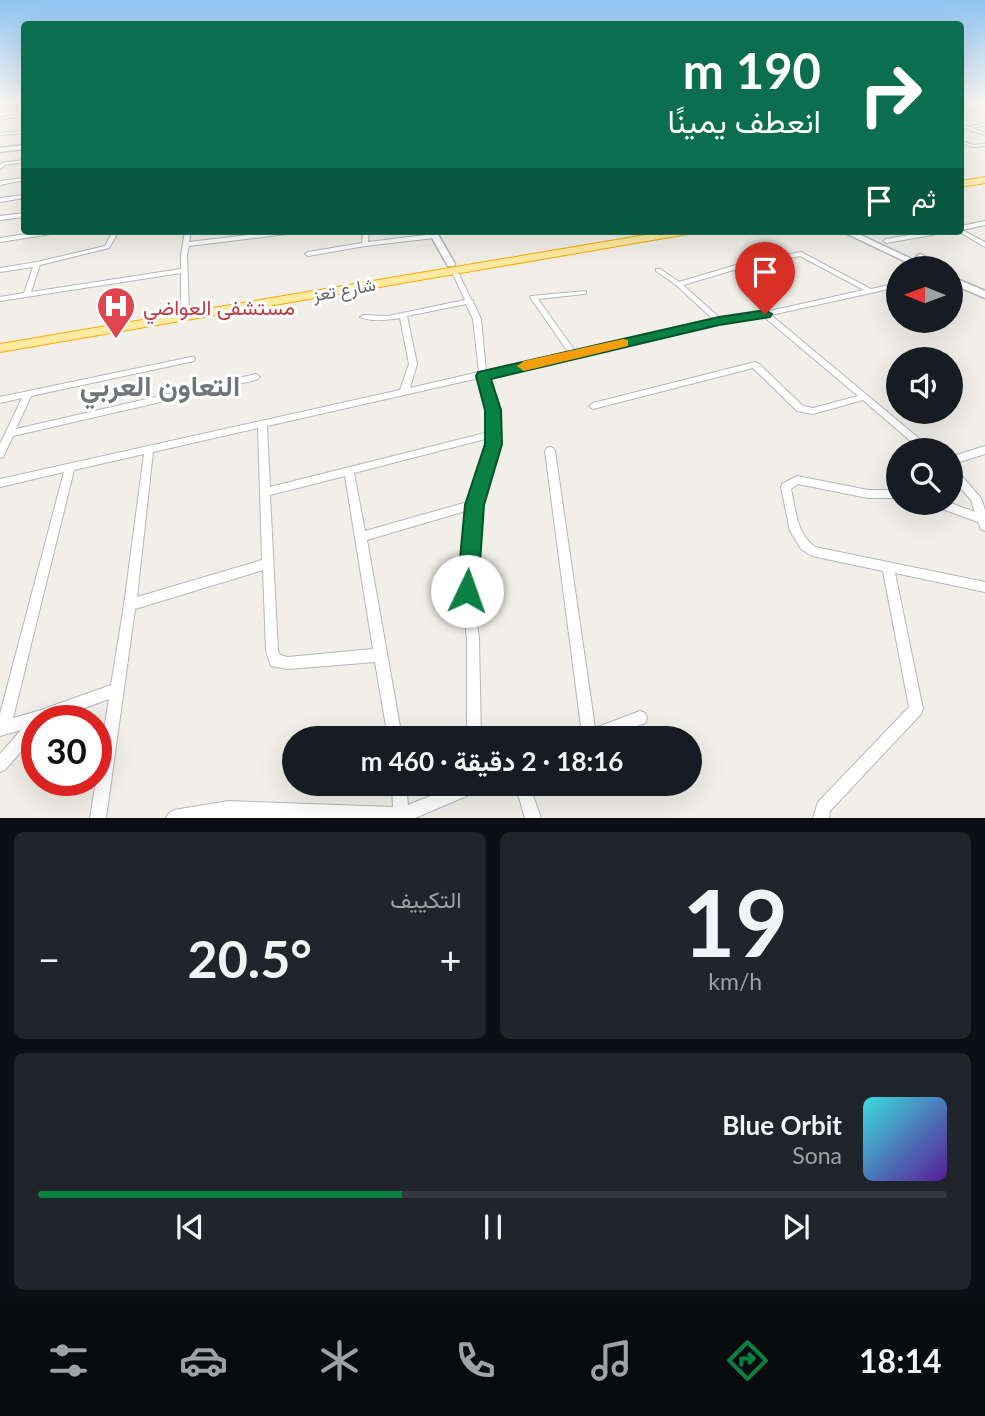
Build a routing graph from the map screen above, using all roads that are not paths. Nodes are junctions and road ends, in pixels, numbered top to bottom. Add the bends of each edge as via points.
1 (964, 144) edge
2 (985, 145) edge
3 (21, 146) edge
4 (0, 149) edge
5 (21, 161) edge
6 (0, 168) edge
7 (985, 178) edge
8 (21, 180) edge
9 (964, 182) edge
10 (0, 183) edge
11 (21, 197) edge
12 (0, 200) edge
13 (21, 215) edge
14 (0, 218) edge
15 (985, 223) edge
16 (964, 228) edge
17 (964, 231) edge
18 (32, 235) edge
19 (114, 235) edge
20 (187, 235) edge
21 (244, 235) edge
22 (366, 235) edge
23 (421, 235) edge
24 (434, 235) edge
25 (641, 235) edge
26 (854, 235) edge
27 (874, 235) edge
28 (920, 235) edge
29 (0, 240) edge
30 (886, 241) junction
31 (186, 244) junction
32 (365, 244) junction
33 (985, 245) edge
34 (309, 254) dead end
35 (900, 256) edge
36 (917, 256) edge
37 (37, 264) junction
38 (453, 267) junction
39 (0, 270) edge
40 (185, 270) junction
41 (658, 270) dead end
42 (963, 278) edge
43 (678, 284) junction
44 (963, 285) edge
45 (886, 288) edge
46 (985, 288) edge
47 (870, 291) junction
48 (584, 292) dead end
49 (27, 295) junction
50 (985, 295) edge
51 (0, 299) edge
52 (470, 300) junction
53 (185, 310) junction
54 (403, 314) junction
55 (765, 314) junction
56 (365, 317) dead end
57 (719, 321) junction
58 (0, 340) edge
59 (0, 348) edge
60 (573, 354) junction
61 (191, 359) dead end
62 (483, 376) junction
63 (256, 377) dead end
64 (404, 392) junction
65 (28, 394) junction
66 (865, 397) junction
67 (0, 400) edge
68 (593, 406) dead end
69 (262, 423) junction
70 (9, 434) junction
71 (494, 434) junction
72 (914, 438) edge
73 (149, 449) junction
74 (985, 450) edge
75 (550, 451) dead end
76 (0, 454) edge
77 (963, 457) edge
78 (70, 467) junction
79 (349, 470) junction
80 (0, 483) edge
81 (963, 484) edge
82 (266, 492) junction
83 (886, 494) edge
84 (475, 505) junction
85 (963, 514) edge
86 (984, 523) edge
87 (362, 537) junction
88 (267, 564) junction
89 (888, 567) junction
90 (985, 587) edge
91 (130, 605) junction
92 (379, 656) junction
93 (116, 690) junction
94 (77, 705) edge
95 (640, 718) dead end
96 (21, 724) edge
97 (393, 726) edge
98 (474, 726) edge
99 (586, 726) edge
100 (619, 726) edge
101 (1, 729) edge
102 (21, 740) edge
103 (0, 765) edge
104 (400, 796) edge
105 (448, 796) edge
106 (526, 796) edge
107 (228, 813) edge
108 (402, 816) edge
109 (98, 817) edge
110 (174, 817) edge
111 (533, 817) edge
112 (821, 817) edge

1 - 2 street
3 - 4 main road
5 - 6 street
7 - 9 highway
8 - 10 street
11 - 12 street
13 - 14 street
15 - 16 street
17 - 33 street
18 - 29 street
19 - 37 street via 107,247
20 - 31 street
21 - 31 street
22 - 32 street
23 - 32 street
24 - 38 main road
25 - 38 highway, شارع تعز
26 - 35 main road
27 - 30 main road
28 - 30 street
30 - 36 main road
31 - 40 street
32 - 34 street
37 - 39 street
37 - 49 street
38 - 52 street
38 - 53 highway, شارع تعز
38 - 59 highway, شارع تعز
40 - 49 street
40 - 53 street
41 - 43 street
42 - 46 main road
43 - 47 street via 802,254
43 - 57 street
44 - 50 main road
45 - 47 street
47 - 55 street
48 - 60 street via 533,297
49 - 51 street
52 - 54 street
52 - 62 street via 477,319
53 - 58 highway, شارع تعز
54 - 56 street
54 - 64 street via 413,364
55 - 57 street
55 - 66 street
57 - 60 street
60 - 62 street
61 - 65 street
62 - 64 street
62 - 71 street
63 - 70 street
64 - 69 street
65 - 67 street
65 - 70 street
66 - 68 street via 813,411 800,409 755,365
66 - 72 street
69 - 73 street
69 - 82 street
70 - 76 street
71 - 79 street
71 - 84 street
73 - 78 street
73 - 91 street
74 - 77 street
75 - 99 street
78 - 80 street
78 - 101 street
79 - 82 street
79 - 87 street
81 - 86 street via 976,498
82 - 88 street
83 - 89 street via 797,480 786,487 796,533 804,546
84 - 87 street
84 - 98 street via 467,591 473,639
85 - 86 street
87 - 92 street
88 - 91 street
88 - 92 street via 276,661
89 - 90 street
89 - 112 street via 916,709 823,807
91 - 93 street
92 - 97 street
93 - 94 street
93 - 109 street
95 - 100 street
96 - 101 street
102 - 103 street
104 - 108 street
105 - 108 street
106 - 111 street
107 - 108 street
107 - 110 street

